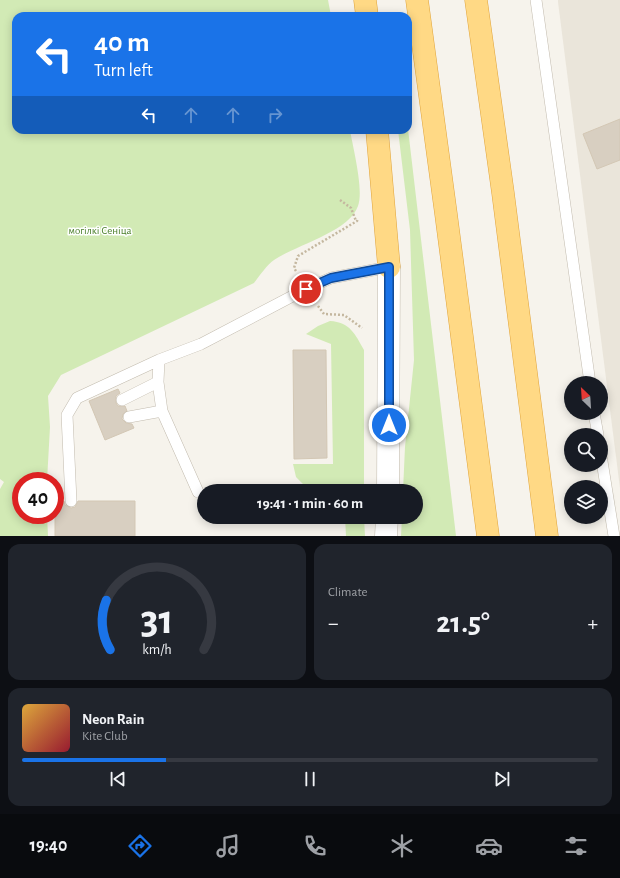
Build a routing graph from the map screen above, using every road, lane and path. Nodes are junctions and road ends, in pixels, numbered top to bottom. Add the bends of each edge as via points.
1 (365, 0) edge
2 (417, 0) edge
3 (476, 0) edge
4 (536, 0) edge
5 (366, 12) edge
6 (377, 134) edge
7 (340, 200) dead end
8 (389, 267) junction
9 (306, 289) junction
10 (365, 335) dead end
11 (159, 360) junction
12 (589, 376) edge
13 (158, 382) junction
14 (122, 400) dead end
15 (162, 411) junction
16 (129, 417) dead end
17 (604, 472) edge
18 (388, 484) edge
19 (197, 490) edge
20 (71, 501) dead end
21 (387, 524) edge
22 (386, 536) edge
23 (488, 536) edge
24 (547, 536) edge
25 (614, 536) edge

1 - 5 highway
2 - 23 highway
3 - 24 highway
4 - 12 lane
6 - 8 highway
7 - 9 path via 351,208 357,221 298,256 294,268
8 - 9 lane via 331,278
8 - 18 street
9 - 10 path via 324,314 344,315 362,328
9 - 11 lane via 201,344
11 - 13 lane
11 - 20 lane via 77,398 67,415
13 - 14 lane
13 - 15 lane
15 - 16 lane
15 - 19 lane
17 - 25 lane
21 - 22 street

